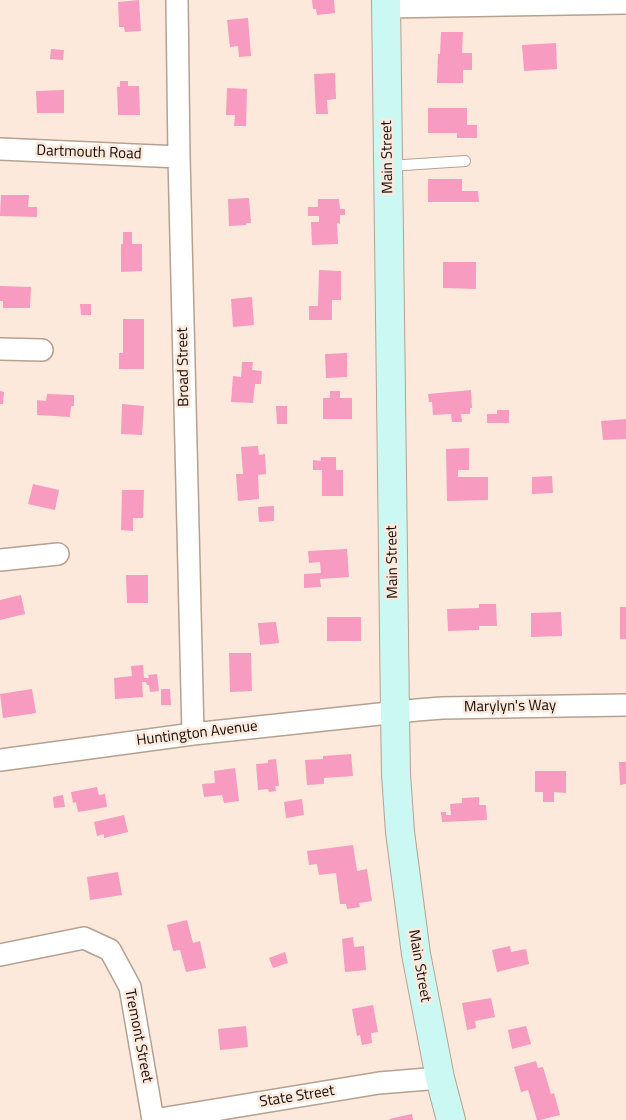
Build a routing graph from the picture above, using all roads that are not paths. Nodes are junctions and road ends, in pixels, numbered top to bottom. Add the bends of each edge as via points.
1 (177, 0) edge
2 (386, 3) edge
3 (626, 3) edge
4 (0, 150) edge
5 (179, 157) junction
6 (465, 161) dead end
7 (388, 166) junction
8 (0, 349) edge
9 (42, 350) dead end
10 (58, 554) dead end
11 (0, 560) edge
12 (626, 705) edge
13 (395, 712) junction
14 (193, 734) junction
15 (0, 760) edge
16 (0, 955) edge
17 (440, 1078) junction
18 (232, 1114) edge
19 (154, 1120) edge
20 (451, 1120) edge

1 - 5 street, Broad Street
2 - 3 street
2 - 7 main road, Main Street
4 - 5 street, Dartmouth Road
5 - 14 street, Broad Street
6 - 7 lane
7 - 13 main road, Main Street
8 - 9 street
10 - 11 street
12 - 13 street, Marylyn's Way via 442,708
13 - 14 street, Huntington Avenue
13 - 17 main road, Main Street via 396,774 407,891
14 - 15 street, Huntington Avenue
16 - 19 street, Tremont Street via 84,938 110,950 130,987
17 - 18 street, State Street via 379,1083
17 - 20 main road, Main Street
18 - 19 street, State Street

